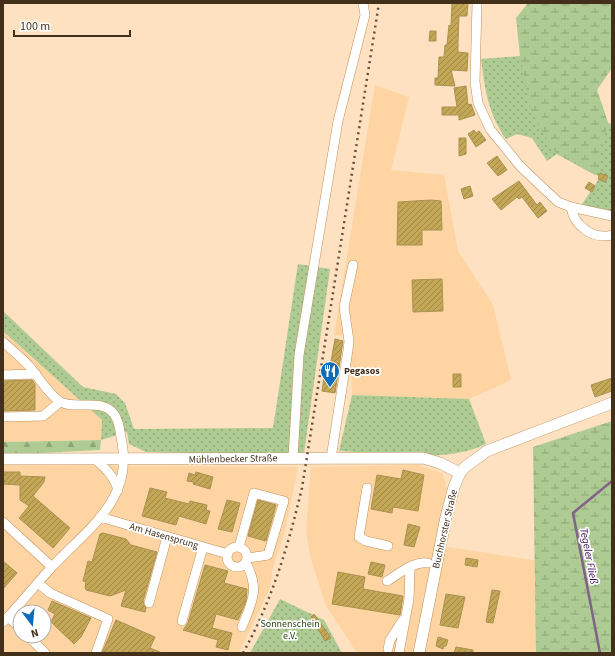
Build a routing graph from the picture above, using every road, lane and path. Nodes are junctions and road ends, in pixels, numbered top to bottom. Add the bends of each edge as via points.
1 (363, 3) edge
2 (477, 3) edge
3 (571, 207) junction
4 (612, 216) edge
5 (612, 235) edge
6 (353, 265) dead end
7 (3, 342) edge
8 (36, 374) junction
9 (3, 375) edge
10 (60, 402) junction
11 (612, 403) edge
12 (3, 417) edge
13 (293, 458) junction
14 (331, 458) junction
15 (3, 459) edge
16 (95, 459) junction
17 (125, 459) junction
18 (460, 473) junction
19 (367, 488) dead end
20 (118, 490) junction
21 (100, 517) junction
22 (3, 522) edge
23 (167, 537) junction
24 (388, 546) dead end
25 (203, 547) junction
26 (239, 547) junction
27 (228, 554) junction
28 (247, 560) junction
29 (428, 563) dead end
30 (52, 567) junction
31 (410, 567) junction
32 (387, 581) dead end
33 (38, 583) junction
34 (149, 603) dead end
35 (406, 615) junction
36 (6, 619) edge
37 (182, 621) dead end
38 (242, 627) dead end
39 (36, 644) edge
40 (388, 650) dead end
41 (45, 653) edge
42 (96, 653) edge
43 (399, 653) edge
44 (419, 653) edge

1 - 13 street via 365,15 338,121 299,355
2 - 3 street via 474,82 478,104 500,142 525,171 550,196
3 - 4 street
3 - 5 street via 572,216 584,229 601,236
6 - 14 street via 344,307 348,341
7 - 8 street
8 - 9 street
8 - 10 street
10 - 12 street via 43,416
10 - 17 street via 103,407 113,413 118,424
11 - 18 main road, Buchhorster Straße via 482,453
13 - 14 main road, Mühlenbecker Straße
13 - 17 main road, Mühlenbecker Straße
14 - 18 main road, Mühlenbecker Straße via 423,458
15 - 16 main road, Mühlenbecker Straße
16 - 17 main road, Mühlenbecker Straße
16 - 20 street via 110,474
17 - 20 street
18 - 44 main road, Buchhorster Straße via 446,517
19 - 24 street via 359,537
20 - 21 street
21 - 23 street, Am Hasensprung
21 - 30 street
22 - 30 street
23 - 25 street, Am Hasensprung
23 - 34 street
25 - 27 street, Am Hasensprung
25 - 37 street
26 - 27 street via 230,550
26 - 28 street via 247,553
26 - 28 street via 254,492 284,501 268,555
27 - 28 street via 229,564 233,567 243,566
28 - 38 street via 255,595
29 - 31 street via 422,562
30 - 33 street
31 - 32 street
31 - 35 street
33 - 36 street
33 - 42 street via 50,593 108,619
35 - 40 street via 390,640
35 - 43 street
39 - 41 street

